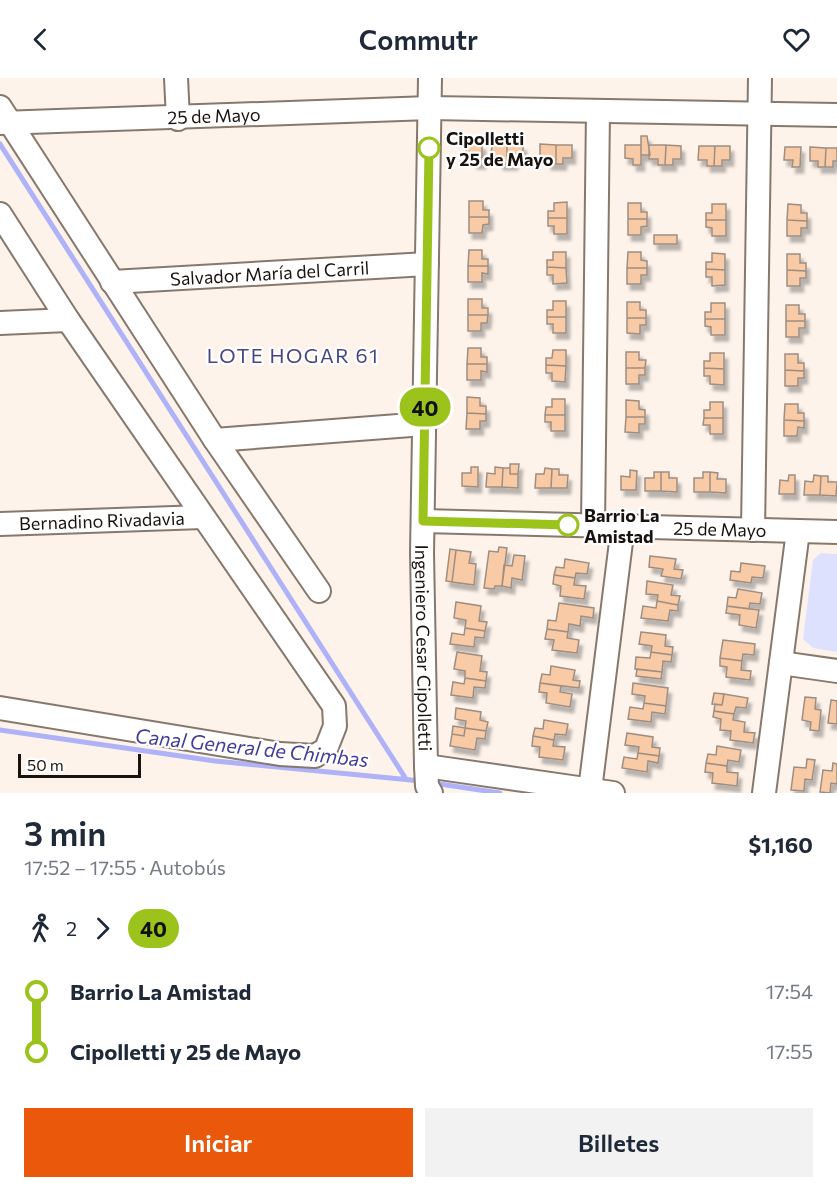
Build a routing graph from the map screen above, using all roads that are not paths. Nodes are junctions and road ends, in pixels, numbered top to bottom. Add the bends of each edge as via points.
1 (176, 78) edge
2 (430, 78) edge
3 (760, 78) edge
4 (430, 108) junction
5 (597, 111) junction
6 (760, 114) junction
7 (837, 115) edge
8 (3, 118) edge
9 (178, 119) junction
10 (0, 214) edge
11 (427, 264) junction
12 (112, 282) junction
13 (68, 320) junction
14 (0, 323) edge
15 (424, 424) junction
16 (215, 441) junction
17 (203, 517) junction
18 (423, 521) junction
19 (0, 524) edge
20 (593, 525) junction
21 (623, 526) junction
22 (753, 530) junction
23 (798, 531) junction
24 (837, 532) edge
25 (319, 591) dead end
26 (781, 663) junction
27 (837, 671) edge
28 (0, 708) edge
29 (428, 781) edge
30 (590, 790) junction
31 (613, 793) edge
32 (764, 793) edge

1 - 9 street
2 - 4 street, Ingeniero Cesar Cipolletti
3 - 6 street
4 - 5 street, 25 de Mayo
4 - 9 street, 25 de Mayo
4 - 11 street, Ingeniero Cesar Cipolletti
5 - 6 street, 25 de Mayo
5 - 20 street
6 - 7 street, 25 de Mayo
6 - 22 street
8 - 9 street, 25 de Mayo
8 - 12 street
10 - 13 street
11 - 12 street, Salvador María del Carril
11 - 15 street, Ingeniero Cesar Cipolletti
12 - 16 street
13 - 14 street
13 - 17 street
15 - 16 street
15 - 18 street, Ingeniero Cesar Cipolletti
16 - 25 street
17 - 19 street, Bernadino Rivadavia
17 - 28 street via 334,706 335,726 327,749 315,756 280,754
18 - 20 street, 25 de Mayo
18 - 29 street, Ingeniero Cesar Cipolletti
20 - 21 street, 25 de Mayo
21 - 22 street, 25 de Mayo
21 - 30 street
22 - 23 street, 25 de Mayo
23 - 24 street, 25 de Mayo
23 - 26 street
26 - 27 street
26 - 32 street
29 - 30 street
30 - 31 street

